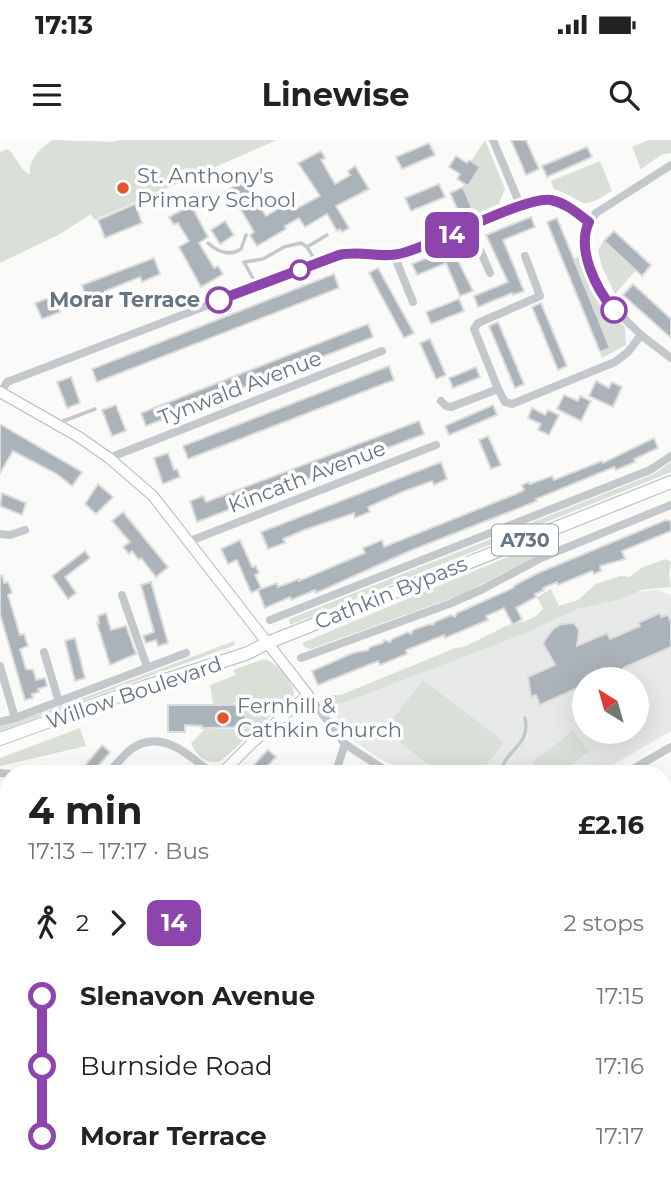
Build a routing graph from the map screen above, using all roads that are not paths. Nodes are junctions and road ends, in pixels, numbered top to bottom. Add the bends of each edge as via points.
1 (493, 140) edge
2 (671, 165) edge
3 (521, 207) junction
4 (589, 222) junction
5 (471, 228) junction
6 (246, 235) dead end
7 (327, 235) dead end
8 (208, 243) dead end
9 (307, 247) junction
10 (237, 251) junction
11 (394, 256) junction
12 (525, 256) dead end
13 (244, 262) junction
14 (316, 263) junction
15 (490, 273) dead end
16 (257, 286) junction
17 (413, 302) dead end
18 (641, 335) junction
19 (382, 351) dead end
20 (669, 354) edge
21 (498, 389) junction
22 (1, 392) edge
23 (441, 401) dead end
24 (95, 410) dead end
25 (59, 423) junction
26 (436, 445) dead end
27 (671, 456) edge
28 (109, 457) junction
29 (671, 482) edge
30 (671, 505) edge
31 (25, 530) dead end
32 (0, 534) edge
33 (190, 541) junction
34 (122, 595) dead end
35 (270, 621) dead end
36 (267, 643) junction
37 (44, 652) dead end
38 (186, 653) dead end
39 (301, 658) dead end
40 (0, 666) edge
41 (147, 667) junction
42 (307, 695) junction
43 (59, 702) junction
44 (525, 718) dead end
45 (15, 719) junction
46 (0, 722) edge
47 (0, 739) edge
48 (345, 744) junction
49 (671, 747) edge
50 (116, 765) edge
51 (201, 765) edge
52 (230, 765) edge
53 (338, 765) edge
54 (377, 765) edge
55 (503, 765) edge
56 (640, 765) edge

1 - 3 street
2 - 4 street
3 - 4 street via 550,200
3 - 5 street
4 - 18 street via 586,250 598,288
5 - 11 street
5 - 15 street
6 - 10 lane
7 - 9 lane
8 - 10 lane via 226,253
9 - 13 lane via 293,244 263,259
9 - 14 lane
10 - 13 lane
11 - 14 street via 355,252
11 - 17 street
12 - 21 street via 540,296 474,328
13 - 16 lane
14 - 16 street
16 - 22 street via 7,382
18 - 20 street
18 - 21 street via 615,362 512,404 505,402
19 - 28 street, Tynwald Avenue
21 - 23 street via 451,407
22 - 25 street
24 - 25 lane
25 - 28 street
26 - 33 street, Kincath Avenue
27 - 35 street via 650,470
28 - 33 street via 153,496
29 - 36 main road, Cathkin Bypass / A730
30 - 39 street via 551,553 449,604
31 - 32 street
33 - 36 street
34 - 41 street
36 - 42 street
36 - 47 main road, Willow Boulevard / A730
37 - 43 street
38 - 41 street
40 - 45 street
41 - 43 street
42 - 48 street
42 - 52 street
43 - 45 street
44 - 55 lane via 525,737
45 - 46 street
48 - 53 street
48 - 54 street
49 - 56 street
50 - 51 street via 130,750 149,742 169,742

